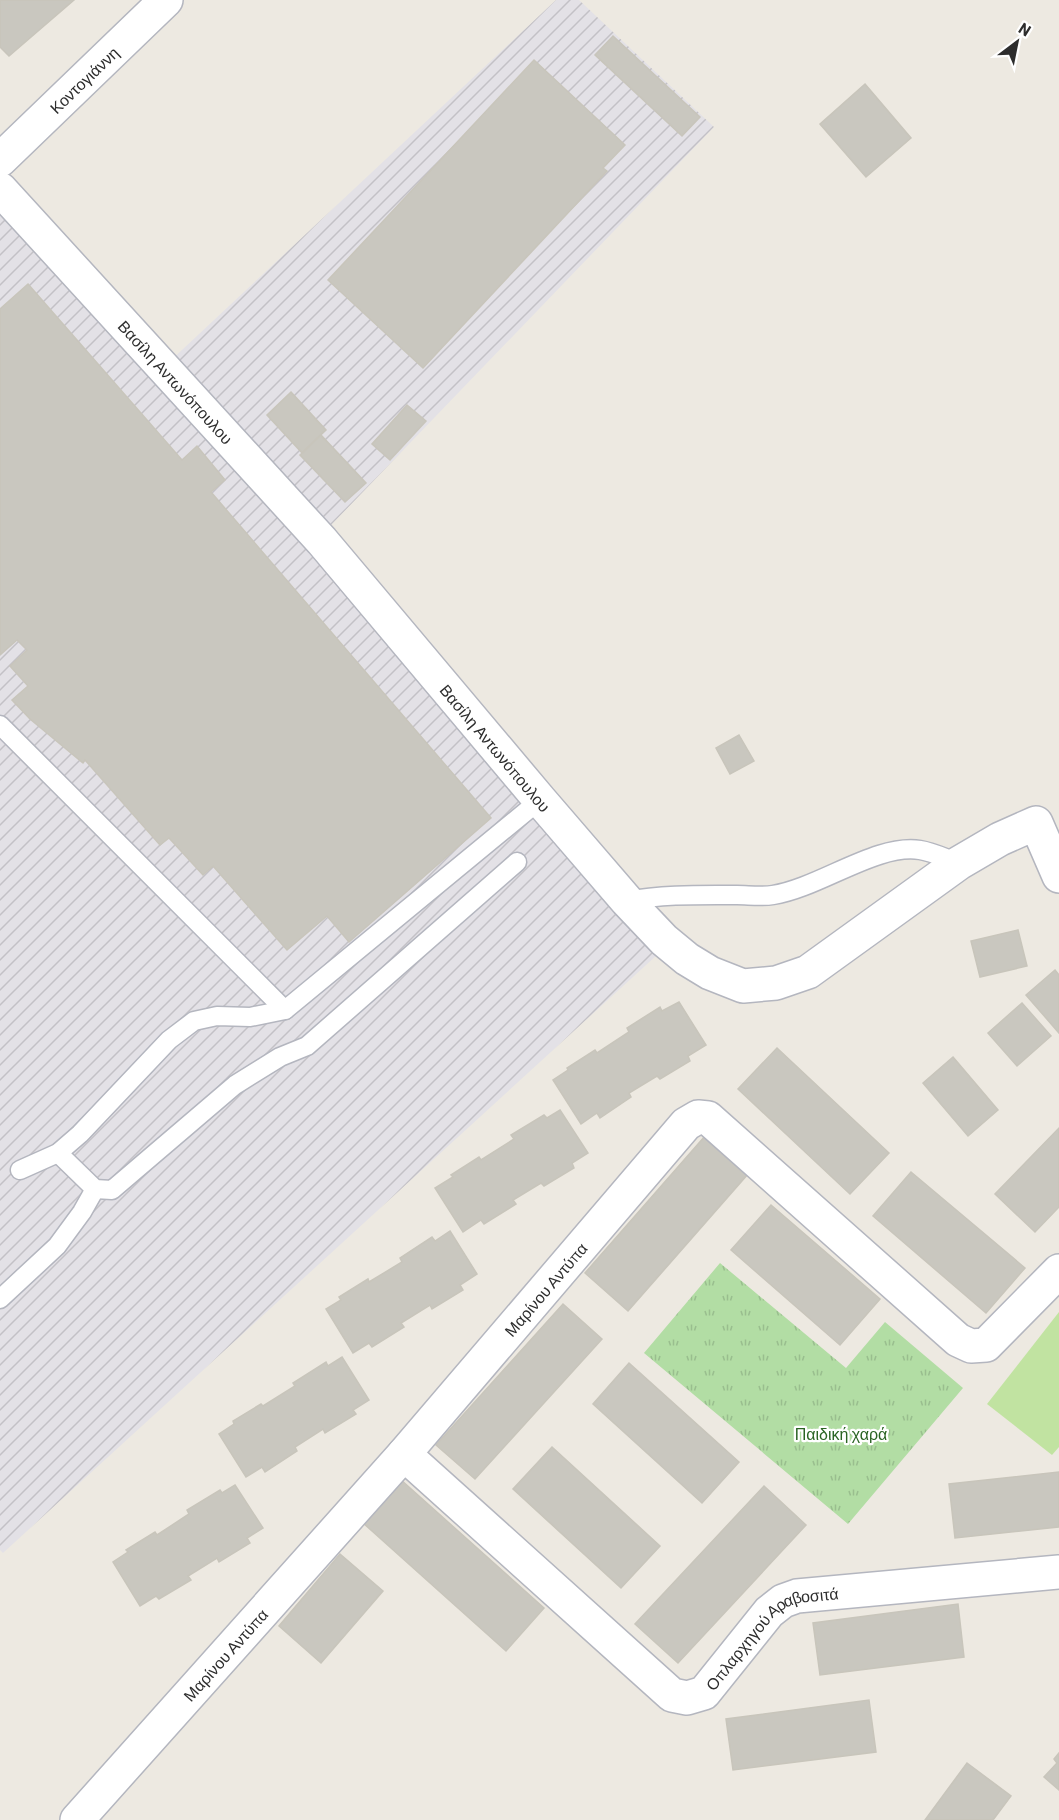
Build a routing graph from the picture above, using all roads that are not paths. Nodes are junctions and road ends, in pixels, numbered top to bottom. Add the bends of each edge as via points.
1 (166, 0) edge
2 (0, 160) edge
3 (0, 189) edge
4 (0, 725) edge
5 (540, 800) junction
6 (1048, 816) edge
7 (516, 862) dead end
8 (960, 863) junction
9 (1059, 876) edge
10 (627, 901) junction
11 (285, 1010) junction
12 (58, 1153) junction
13 (20, 1170) dead end
14 (95, 1189) junction
15 (1059, 1271) edge
16 (0, 1299) edge
17 (405, 1454) junction
18 (1059, 1572) edge
19 (77, 1820) edge

1 - 2 street, Κοντογιάννη
3 - 5 street, Βασίλη Αντωνόπουλου via 322,541
4 - 11 lane
5 - 10 street, Βασίλη Αντωνόπουλου
5 - 11 lane
6 - 8 street, Βασίλη Αντωνόπουλου
6 - 9 street, Βασίλη Αντωνόπουλου
7 - 14 lane via 307,1046 280,1057 235,1085 112,1190
8 - 10 lane via 920,850 901,851 876,856 798,889 771,895 645,897
8 - 10 street, Βασίλη Αντωνόπουλου via 808,972 776,983 742,986 710,973 687,959
11 - 12 lane via 194,1021 169,1040
12 - 13 lane
12 - 14 lane
14 - 16 lane via 57,1246
15 - 17 street, Μαρίνου Αντύπα via 986,1345 971,1346 958,1340 708,1118 698,1117 686,1124
17 - 18 street, Οπλαρχηγού Αραβοσιτά via 672,1695 687,1698 704,1693 769,1612 783,1601 809,1595
17 - 19 street, Μαρίνου Αντύπα

